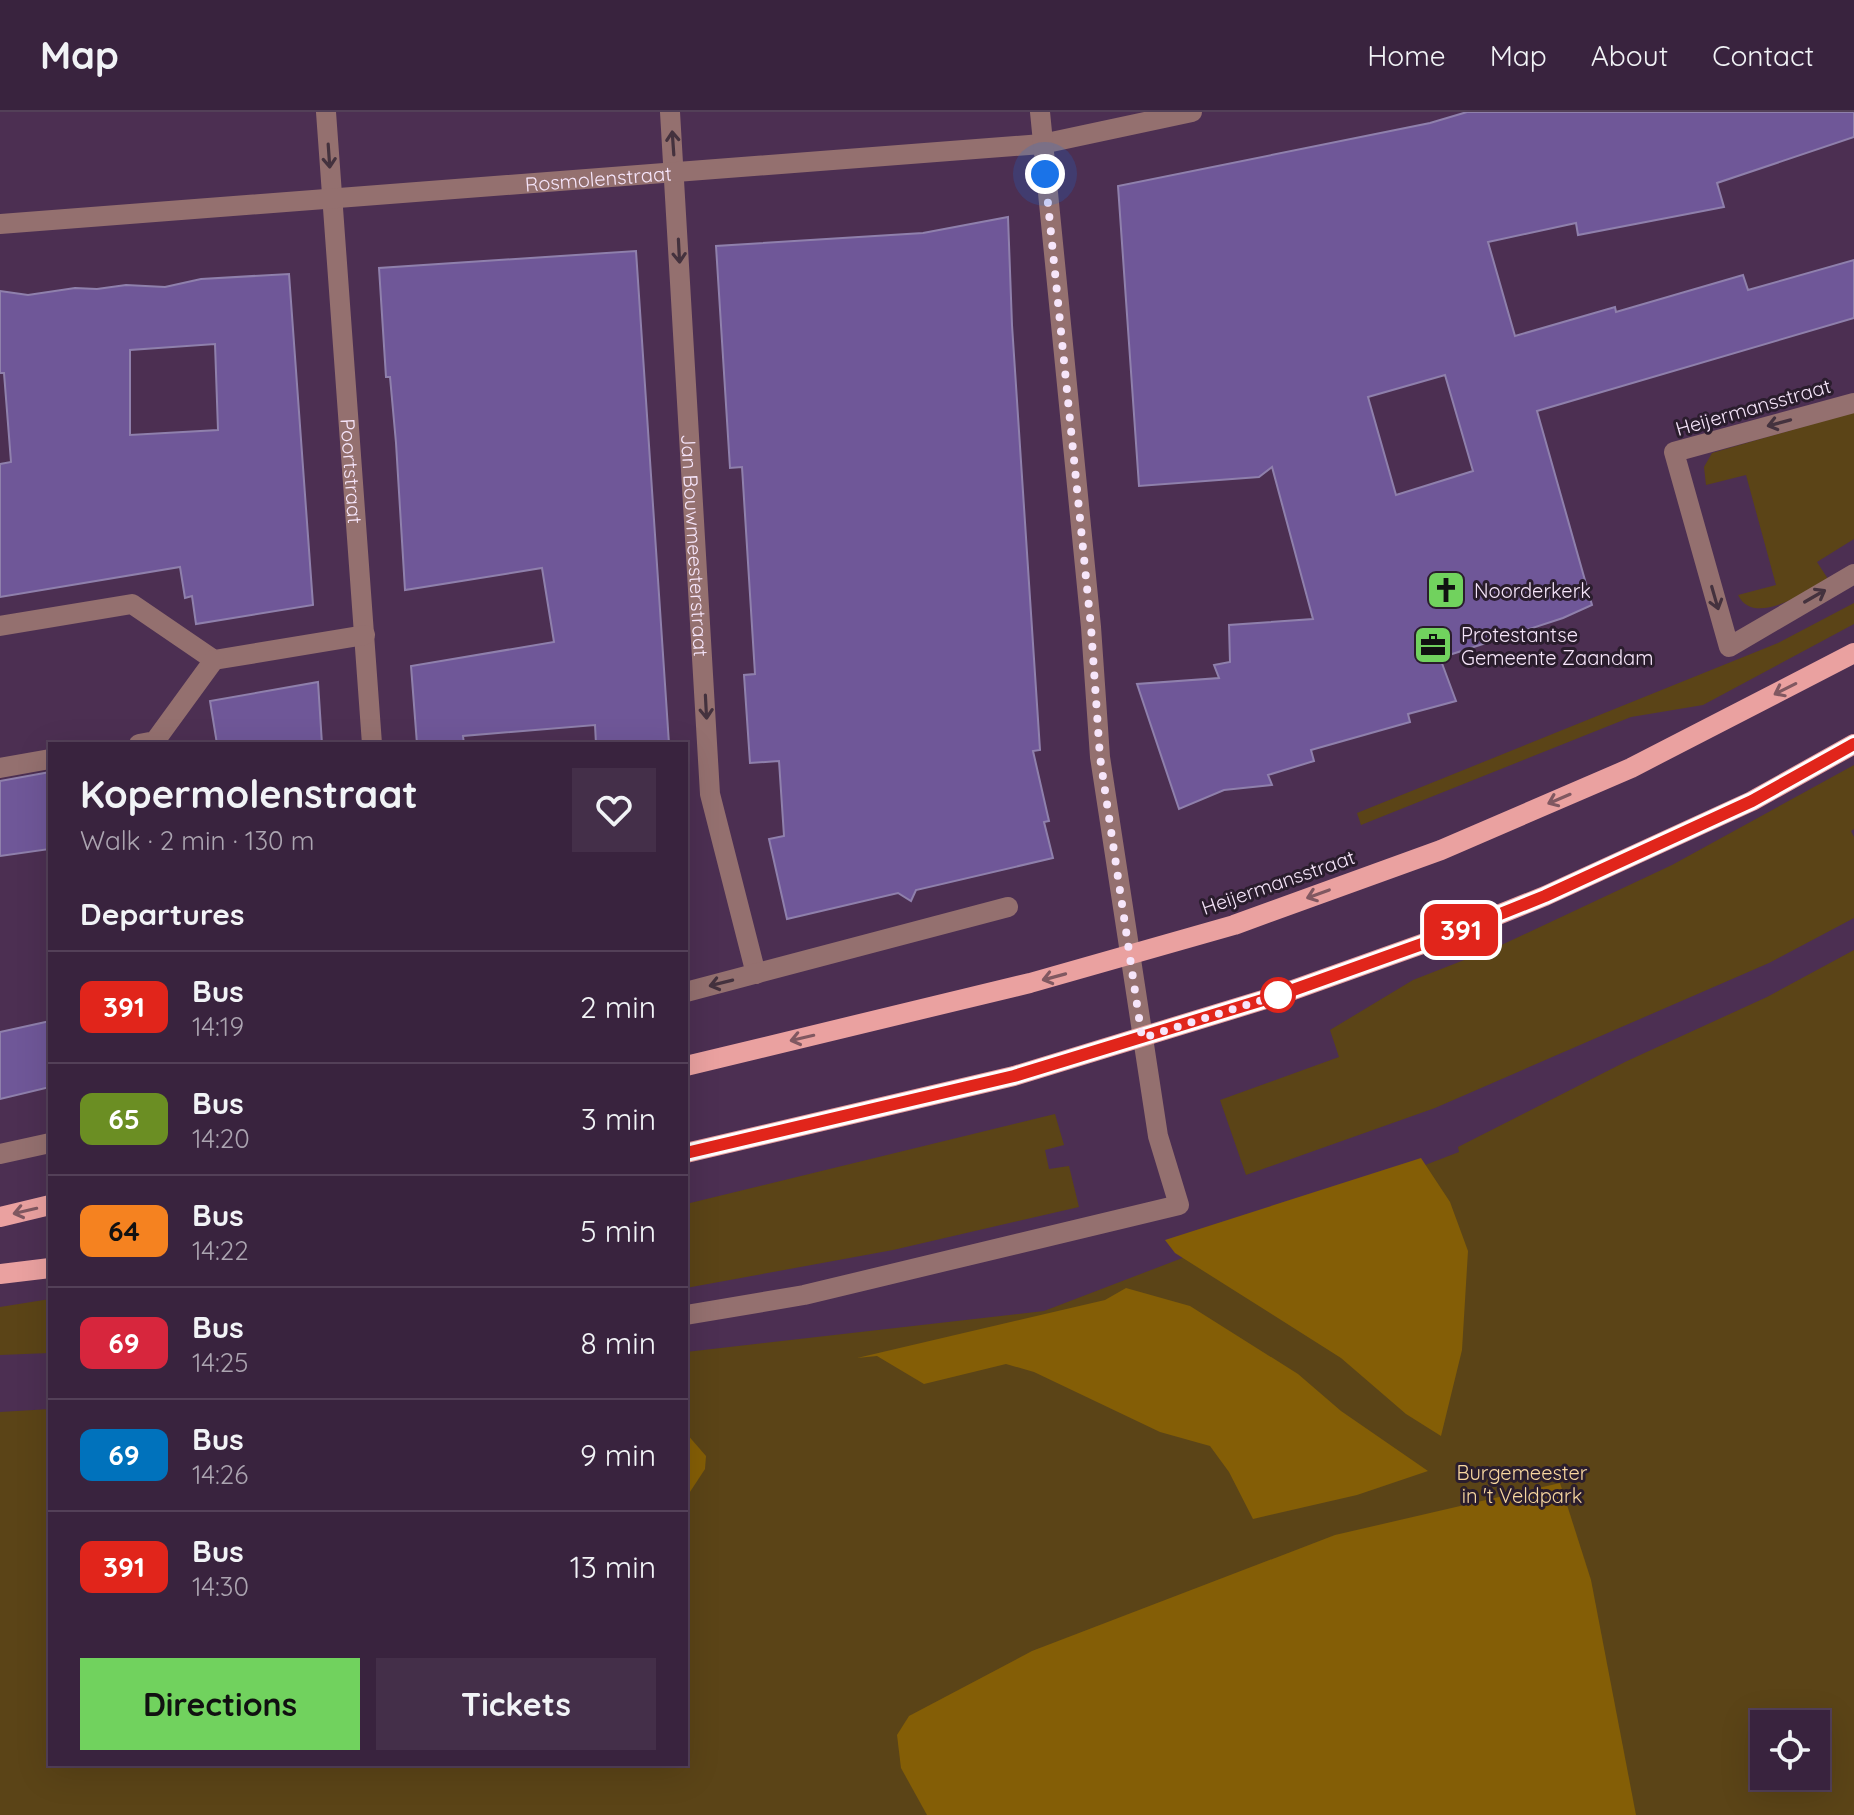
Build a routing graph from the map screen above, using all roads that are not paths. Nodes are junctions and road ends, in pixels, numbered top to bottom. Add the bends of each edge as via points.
1 (326, 112) edge
2 (670, 112) edge
3 (1040, 112) edge
4 (1192, 112) edge
5 (1042, 144) junction
6 (675, 174) junction
7 (333, 200) junction
8 (0, 224) edge
9 (1854, 403) edge
10 (1854, 574) edge
11 (0, 626) edge
12 (365, 635) junction
13 (1854, 653) edge
14 (214, 660) junction
15 (150, 742) edge
16 (372, 742) edge
17 (1854, 744) edge
18 (48, 759) edge
19 (0, 768) edge
20 (1008, 907) dead end
21 (1129, 956) junction
22 (756, 974) junction
23 (688, 991) edge
24 (1142, 1038) junction
25 (688, 1066) edge
26 (48, 1143) edge
27 (688, 1153) edge
28 (0, 1154) edge
29 (48, 1205) edge
30 (0, 1217) edge
31 (48, 1268) edge
32 (0, 1274) edge
33 (688, 1315) edge

1 -> 7 street, Poortstraat
6 -> 2 street, Jan Bouwmeesterstraat
3 - 5 street
4 - 5 street, Rosmolenstraat
5 - 6 street, Rosmolenstraat
5 - 21 street via 1100,757
6 - 7 street, Rosmolenstraat
6 -> 22 street, Jan Bouwmeesterstraat via 710,794
7 - 8 street, Rosmolenstraat
7 - 12 street, Poortstraat
9 -> 10 street, Heijermansstraat via 1674,452 1729,647
11 - 14 street via 132,604
12 - 14 street
12 - 16 street, Poortstraat
13 -> 21 main road, Heijermansstraat via 1631,768 1441,850 1234,925
14 - 15 street
17 - 24 main road via 1752,801 1545,896 1279,995
18 - 19 street
20 - 22 street
21 - 24 street
21 -> 25 main road, Heijermansstraat
22 -> 23 street
24 - 27 main road via 1014,1076
24 - 33 street via 1158,1136 1179,1205 804,1295
26 - 28 street
29 -> 30 main road
31 - 32 main road

